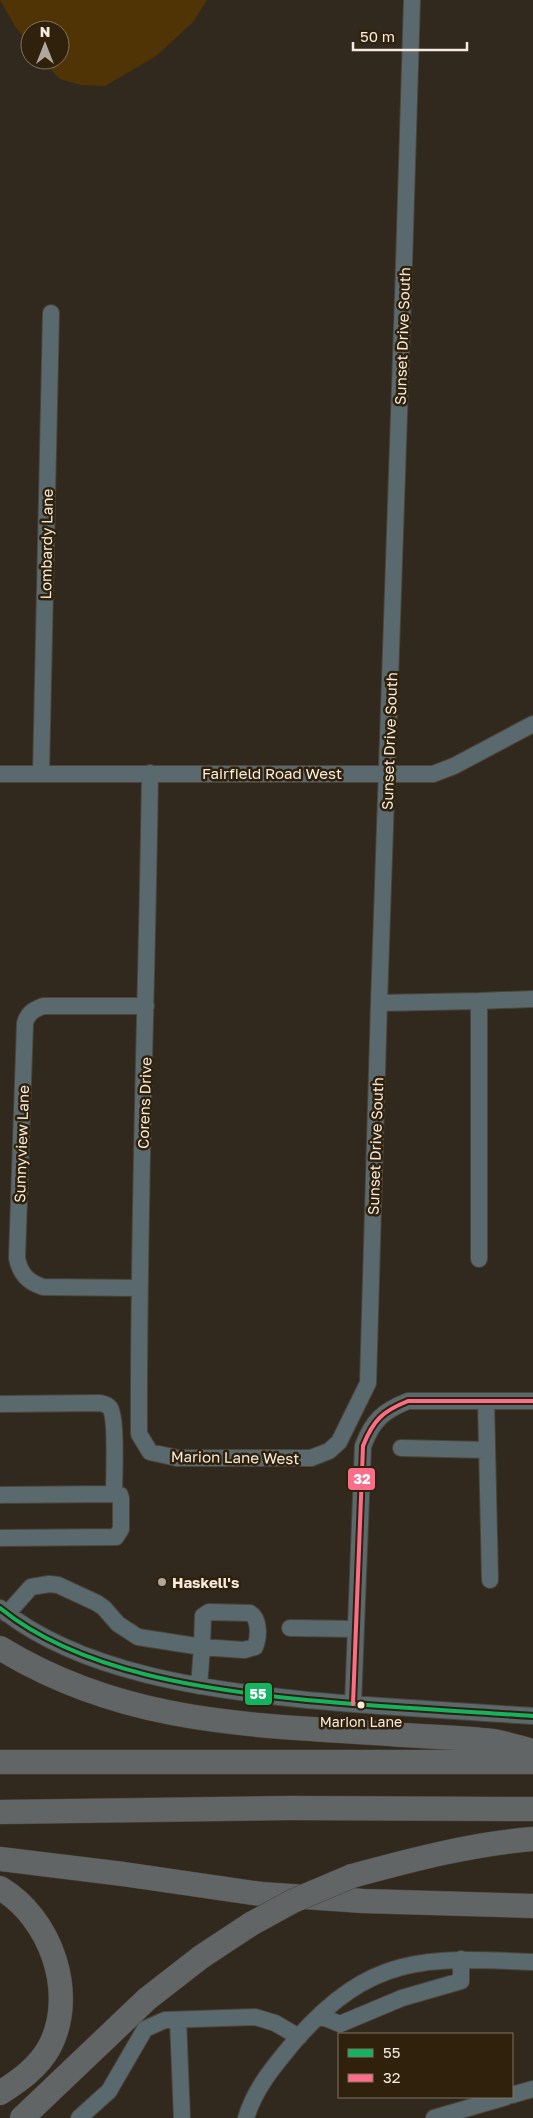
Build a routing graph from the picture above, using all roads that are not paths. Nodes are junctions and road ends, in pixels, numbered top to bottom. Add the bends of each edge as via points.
1 (412, 0) edge
2 (51, 313) dead end
3 (533, 724) edge
4 (150, 773) junction
5 (388, 773) junction
6 (0, 774) edge
7 (41, 774) junction
8 (533, 999) edge
9 (479, 1001) junction
10 (379, 1003) junction
11 (146, 1006) junction
12 (479, 1259) dead end
13 (138, 1288) junction
14 (486, 1401) junction
15 (533, 1401) edge
16 (0, 1404) edge
17 (139, 1434) joint
18 (401, 1448) dead end
19 (488, 1450) junction
20 (311, 1458) joint
21 (114, 1494) junction
22 (0, 1495) edge
23 (0, 1538) edge
24 (490, 1580) dead end
25 (4, 1611) edge
26 (290, 1628) dead end
27 (356, 1629) junction
28 (0, 1648) edge
29 (199, 1686) junction
30 (353, 1704) junction
31 (533, 1716) edge
32 (533, 1751) edge
33 (0, 1762) edge
34 (533, 1762) edge
35 (533, 1809) edge
36 (0, 1812) edge
37 (533, 1839) edge
38 (0, 1860) edge
39 (0, 1888) edge
40 (533, 1906) edge
41 (461, 1959) junction
42 (533, 1962) edge
43 (320, 2016) junction
44 (178, 2020) junction
45 (299, 2037) junction
46 (533, 2089) edge
47 (0, 2093) edge
48 (513, 2095) edge
49 (503, 2098) edge
50 (22, 2118) edge
51 (79, 2118) edge
52 (182, 2118) edge
53 (246, 2118) edge
54 (434, 2118) edge

1 - 5 street, Sunset Drive South
2 - 7 street, Lombardy Lane
3 - 5 street, Fairfield Road West via 433,774
4 - 5 street, Fairfield Road West
4 - 7 street, Fairfield Road West
4 - 11 street, Corens Drive
5 - 10 street, Sunset Drive South
6 - 7 street, Fairfield Road West
8 - 9 street
9 - 10 street
9 - 12 street
10 - 20 street, Sunset Drive South via 368,1383 339,1442 329,1451
11 - 13 street, Corens Drive
11 - 13 street, Sunnyview Lane via 43,1006 28,1015 25,1023 18,1248 18,1266 32,1283 44,1287
13 - 17 street, Corens Drive
14 - 15 street
14 - 19 street
14 - 27 street via 408,1401 379,1417 369,1431 363,1446
16 - 21 street via 106,1404 113,1422
17 - 20 street, Marion Lane West via 150,1452 177,1458
18 - 19 street
19 - 24 street
21 - 22 street
21 - 23 street via 121,1498 121,1528 116,1537
25 - 29 street via 36,1632 107,1662
25 - 29 street via 31,1587 58,1586 97,1603 118,1624 138,1637 202,1647
26 - 27 street
27 - 30 street
28 - 32 highway via 67,1683 116,1700 183,1717 247,1725 494,1741
29 - 30 street
30 - 31 street
33 - 34 highway
35 - 36 highway
37 - 50 highway, bridge via 478,1846 352,1876 293,1901 201,1956 147,1999
38 - 40 highway via 261,1894
39 - 47 highway via 32,1914 43,1933 58,1975 60,1996 56,2030 44,2056 16,2083
41 - 42 street
41 - 43 street via 411,1964 389,1970 340,1997
41 - 43 street via 461,1982 402,1998 340,2024
43 - 45 street
44 - 45 street via 255,2017 275,2022
44 - 51 street via 165,2020 144,2029 109,2091
44 - 52 street
45 - 53 street via 266,2076
46 - 48 street
49 - 54 street

